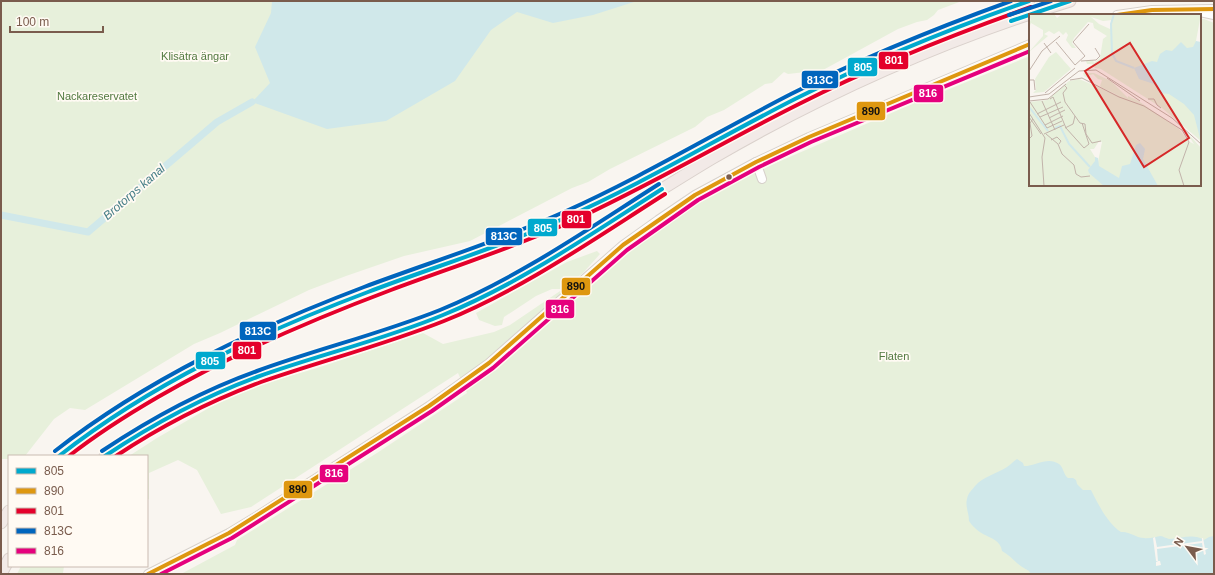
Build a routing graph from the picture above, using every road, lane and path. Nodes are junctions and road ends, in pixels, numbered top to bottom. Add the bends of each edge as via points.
1 (1029, 1) edge
2 (1070, 1) edge
3 (1187, 9) junction
4 (1214, 9) edge
5 (1033, 14) edge
6 (1124, 14) edge
7 (1029, 15) edge
8 (1214, 15) edge
9 (1029, 44) edge
10 (756, 162) junction
11 (762, 179) dead end
12 (60, 455) edge
13 (107, 455) edge
14 (8, 512) edge
15 (1, 523) edge
16 (8, 561) edge
17 (1, 574) edge
18 (148, 574) edge

1 - 12 highway via 929,38 837,79 783,105 634,186 563,219 474,255 319,311 257,339 147,397 95,429
2 - 5 highway
3 - 4 street
3 - 6 street
3 - 8 street
7 - 13 highway via 917,57 789,117 714,158 535,269 476,301 418,326 280,369 233,387 171,416
9 - 10 street
10 - 11 street
10 - 18 street via 695,195 623,246 488,363 429,406 257,516
14 - 15 highway
16 - 17 highway

